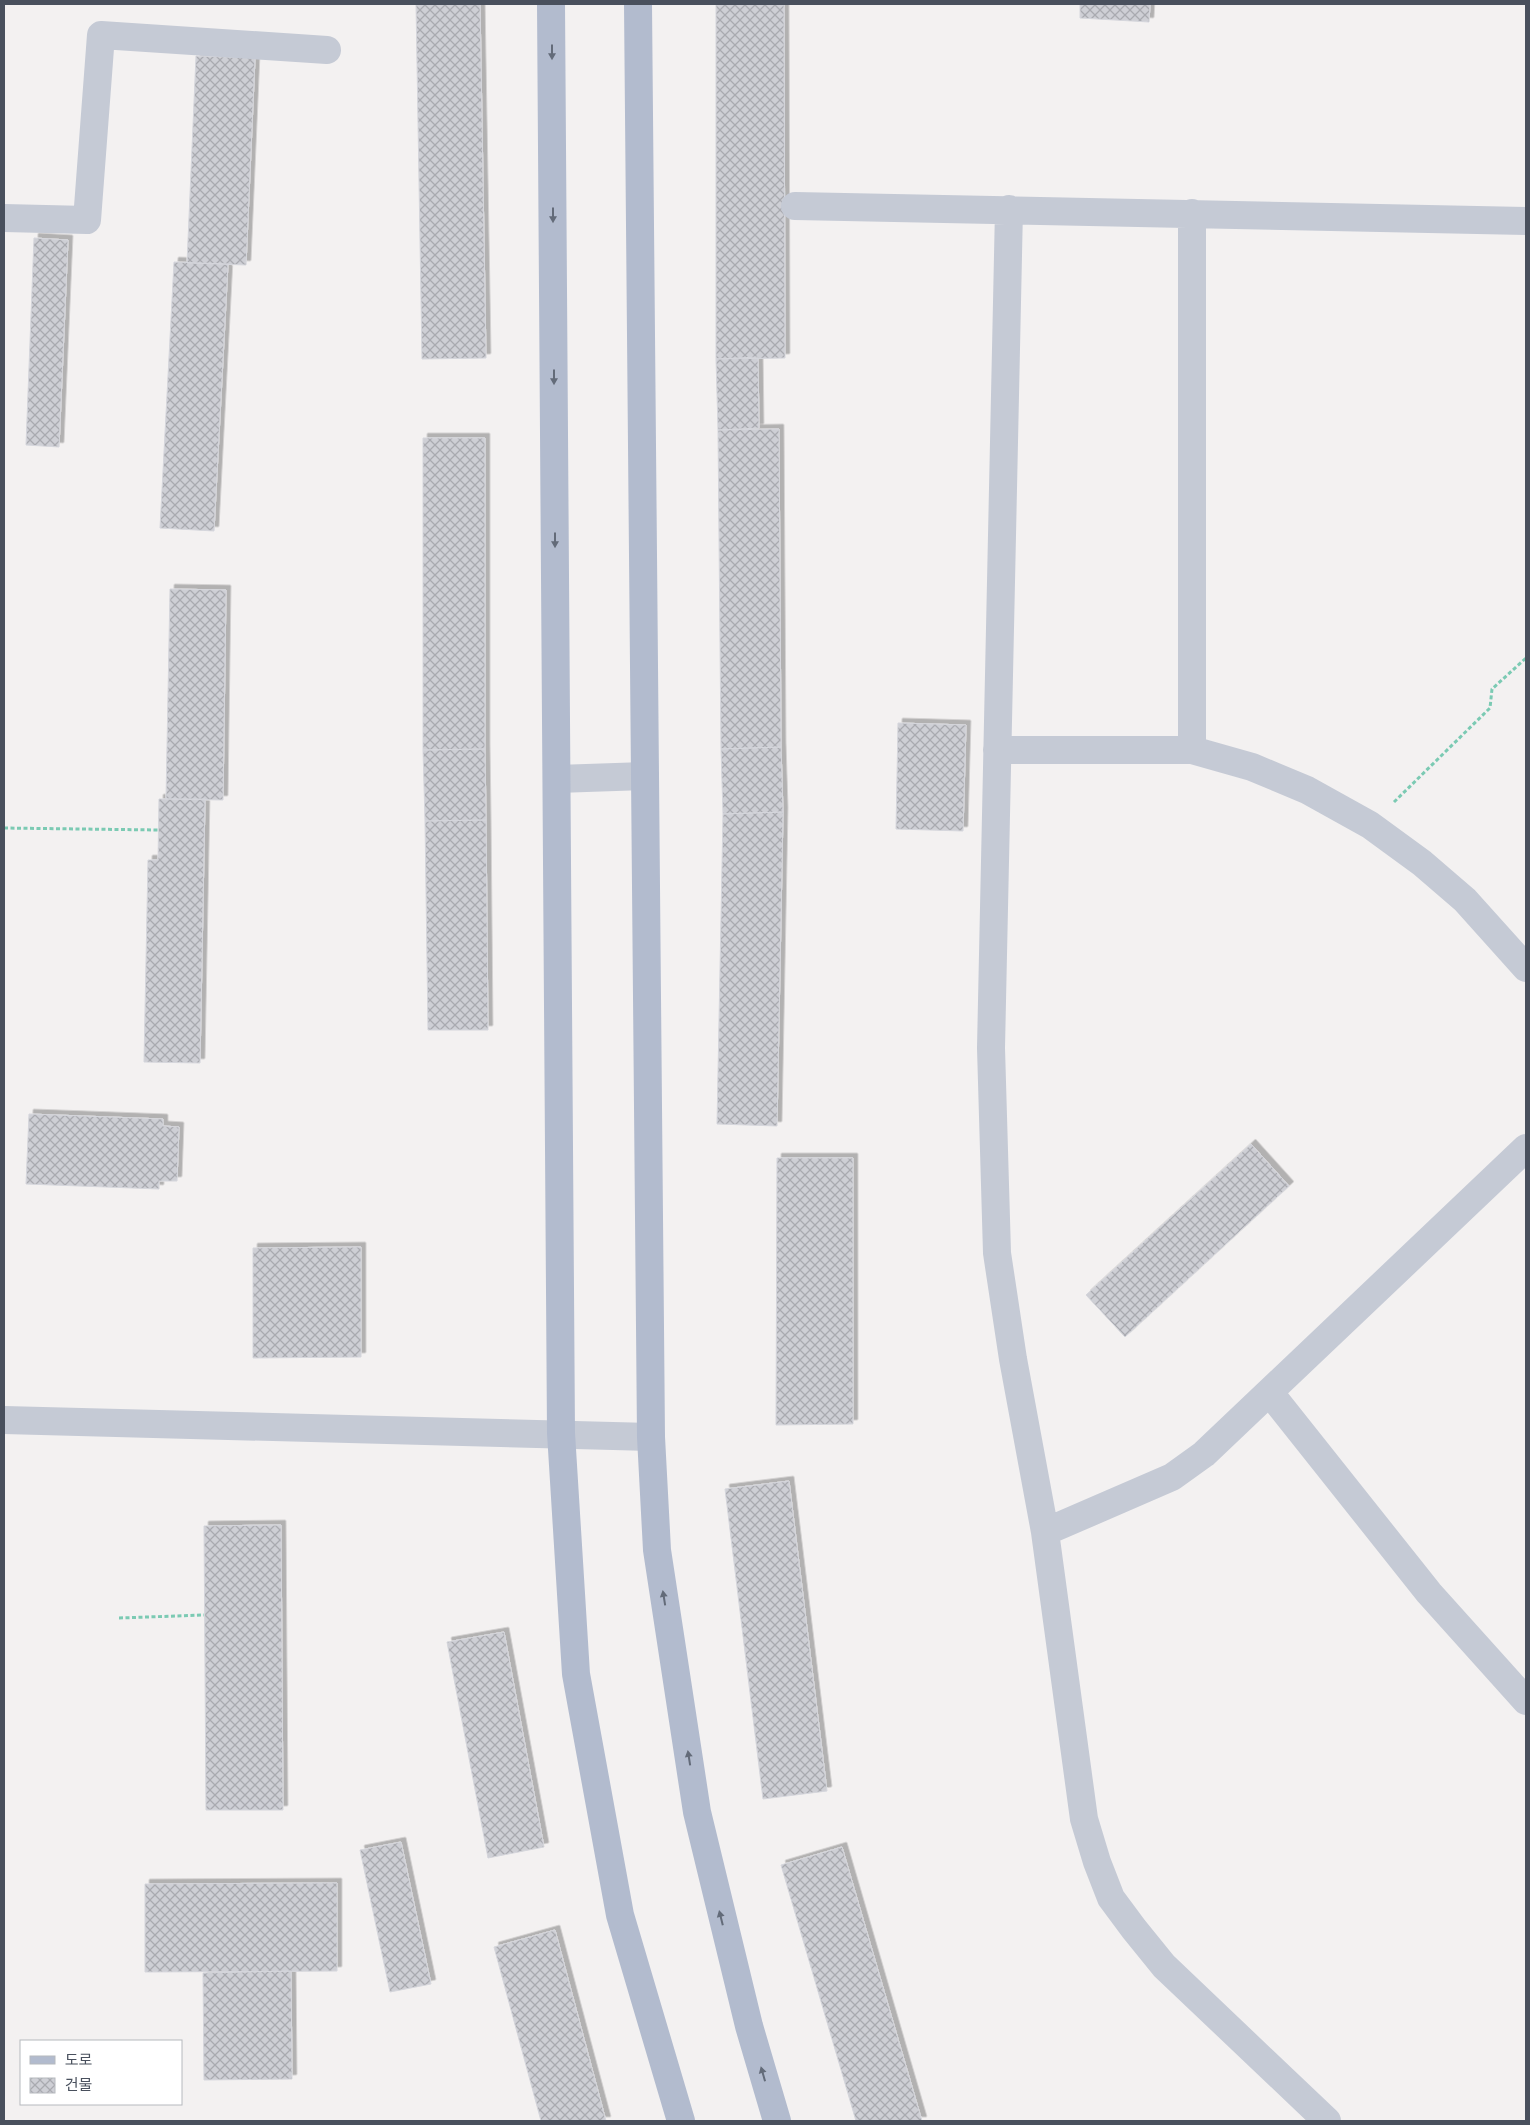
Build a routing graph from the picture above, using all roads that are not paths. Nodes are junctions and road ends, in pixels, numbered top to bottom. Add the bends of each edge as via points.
1 (551, 4) edge
2 (638, 4) edge
3 (327, 50) dead end
4 (795, 206) dead end
5 (1009, 209) junction
6 (1192, 213) junction
7 (4, 218) edge
8 (1526, 221) edge
9 (997, 750) junction
10 (1192, 750) junction
11 (645, 776) junction
12 (557, 779) junction
13 (1526, 968) edge
14 (1526, 1148) edge
15 (1270, 1393) junction
16 (4, 1420) edge
17 (561, 1433) junction
18 (651, 1437) junction
19 (1045, 1532) junction
20 (1526, 1701) edge
21 (681, 2121) edge
22 (777, 2121) edge
23 (1327, 2121) edge

1 -> 12 main road
2 - 11 main road
3 - 7 street via 101,35 87,220
4 - 5 street
5 - 6 street
5 - 9 street
6 - 8 street
6 - 10 street
9 - 10 street
9 - 19 street via 990,1048 997,1253
10 - 13 street via 1252,767 1307,790 1370,825 1465,900
11 - 12 street
11 - 18 main road
12 - 17 main road
14 - 15 street
15 - 19 street via 1204,1454 1172,1477
15 - 20 street via 1429,1593
16 - 17 street
17 - 18 street
17 - 21 main road via 576,1674 620,1915
22 -> 18 main road via 744,2008 697,1812 657,1550
19 - 23 street via 1084,1819 1111,1898 1164,1966

